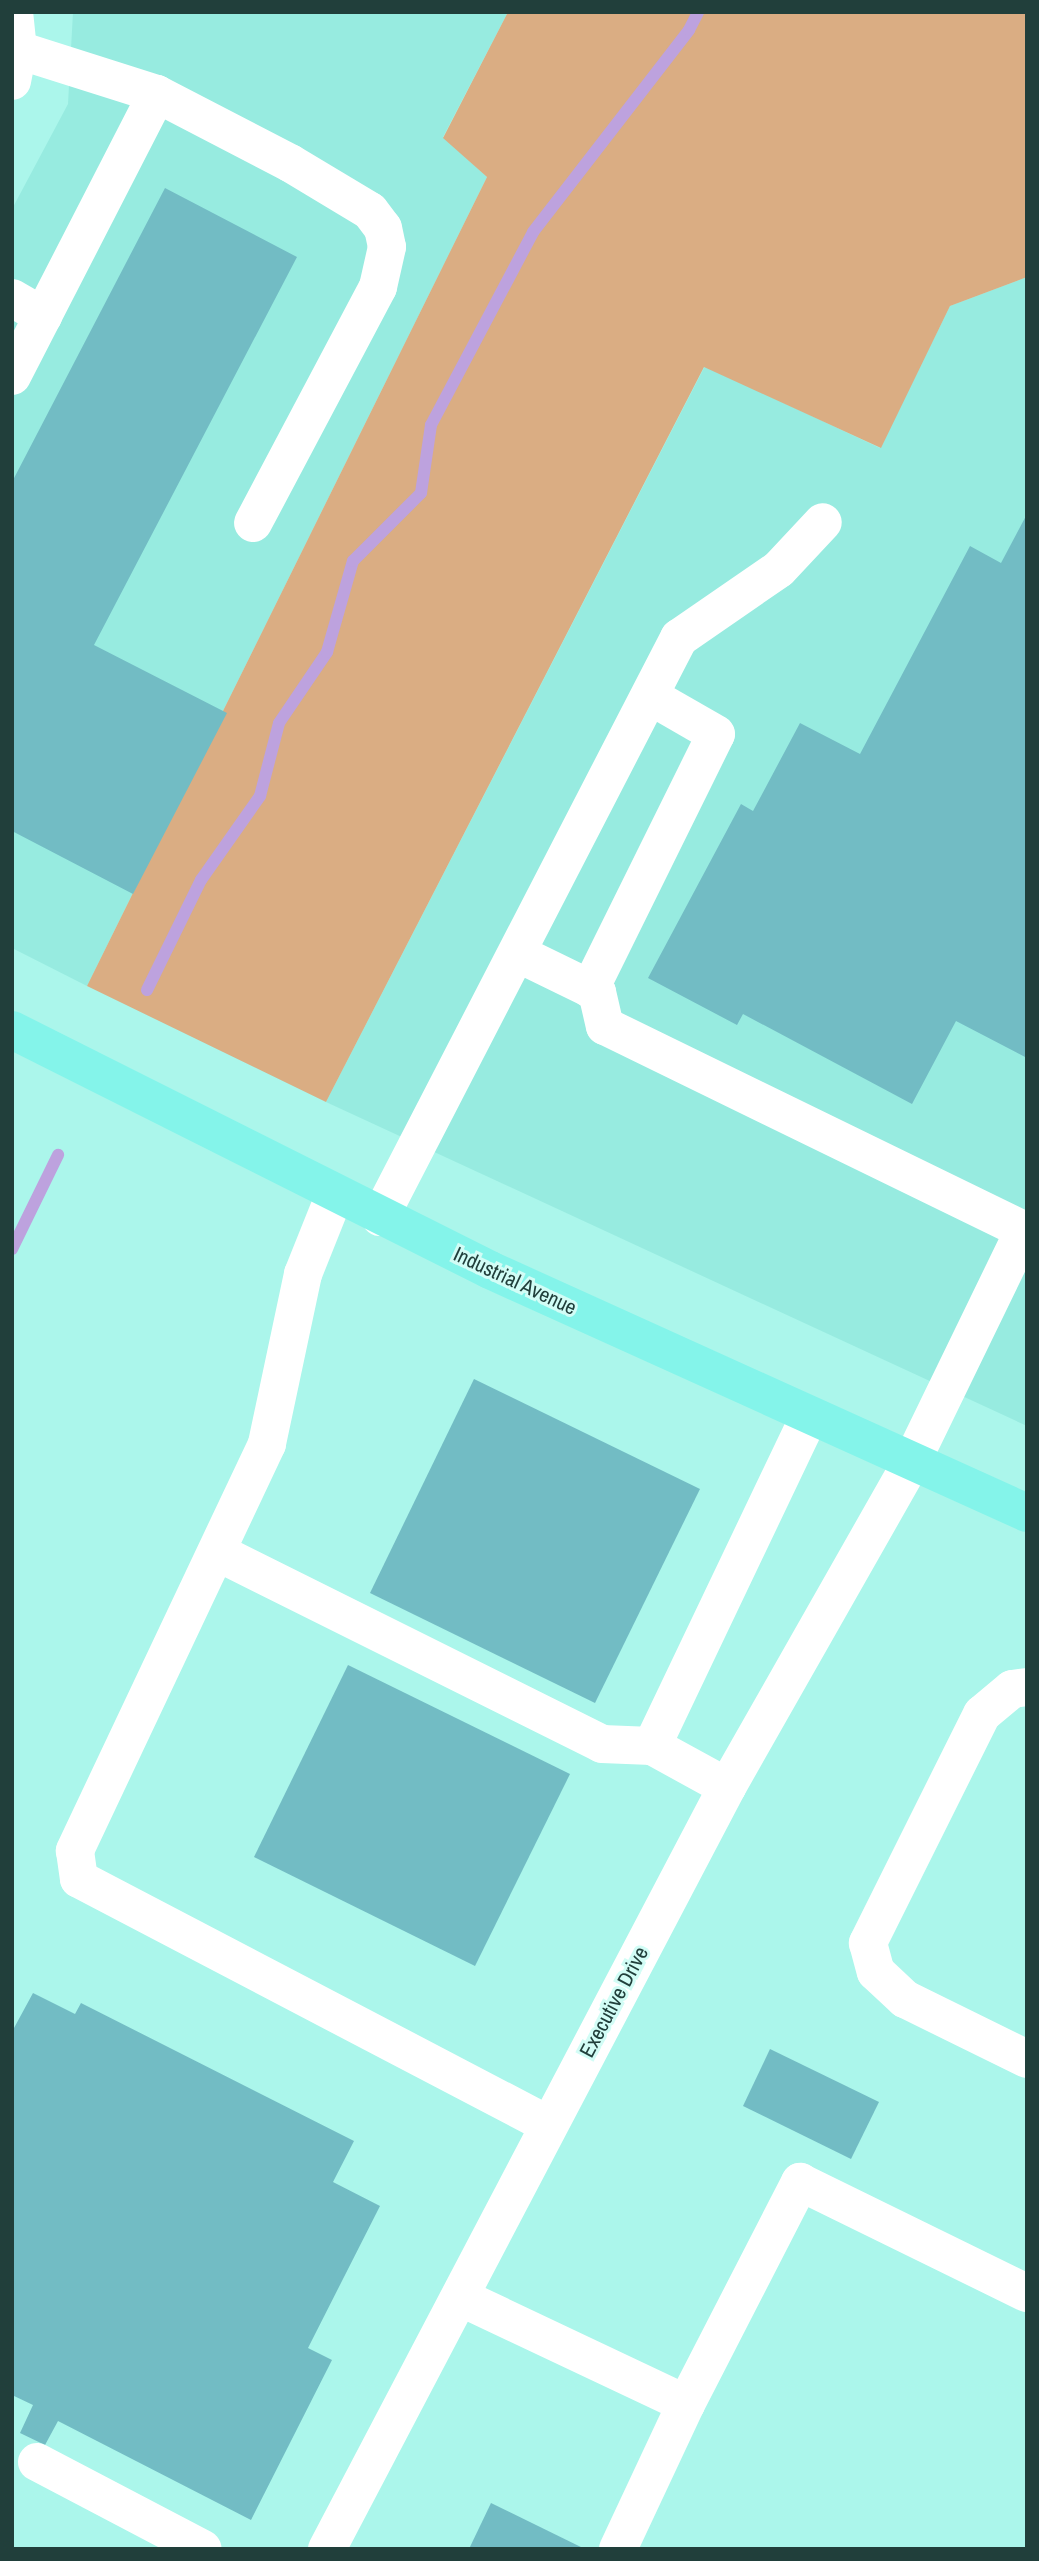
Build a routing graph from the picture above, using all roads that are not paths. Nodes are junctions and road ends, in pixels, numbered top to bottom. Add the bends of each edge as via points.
1 (14, 12) edge
2 (15, 65) edge
3 (157, 94) junction
4 (28, 307) edge
5 (12, 376) edge
6 (823, 522) dead end
7 (253, 523) dead end
8 (650, 695) junction
9 (517, 953) junction
10 (590, 989) junction
11 (12, 1030) edge
12 (335, 1194) junction
13 (380, 1217) junction
14 (1025, 1231) edge
15 (809, 1417) junction
16 (912, 1461) junction
17 (1027, 1513) edge
18 (217, 1552) junction
19 (1027, 1687) edge
20 (652, 1746) junction
21 (727, 1787) junction
22 (1027, 2059) edge
23 (549, 2126) junction
24 (1027, 2293) edge
25 (460, 2297) junction
26 (686, 2404) junction
27 (37, 2462) dead end
28 (203, 2549) edge
29 (327, 2549) edge
30 (618, 2549) edge

1 - 2 street
2 - 3 street
3 - 4 street
3 - 7 street via 290,163 370,212 383,228 387,247 378,287
4 - 5 street
6 - 8 street via 779,569 679,638
8 - 9 street
8 - 10 street via 716,734
9 - 10 street
9 - 13 street
10 - 14 street via 597,992 605,1026
11 - 12 main road, Industrial Avenue
12 - 13 main road, Industrial Avenue
12 - 18 street via 303,1274 267,1444
13 - 15 main road, Industrial Avenue
14 - 16 street, Executive Drive
15 - 16 main road, Industrial Avenue
15 - 20 street
16 - 17 main road, Industrial Avenue
16 - 21 street, Executive Drive
18 - 20 street via 601,1744
18 - 23 street via 75,1851 79,1880
19 - 22 street via 1012,1689 982,1714 868,1943 876,1972 905,2000
20 - 21 street
21 - 23 street, Executive Drive
23 - 25 street, Executive Drive
24 - 26 street via 800,2182
25 - 26 street
25 - 29 street, Executive Drive
26 - 30 street
27 - 28 street

